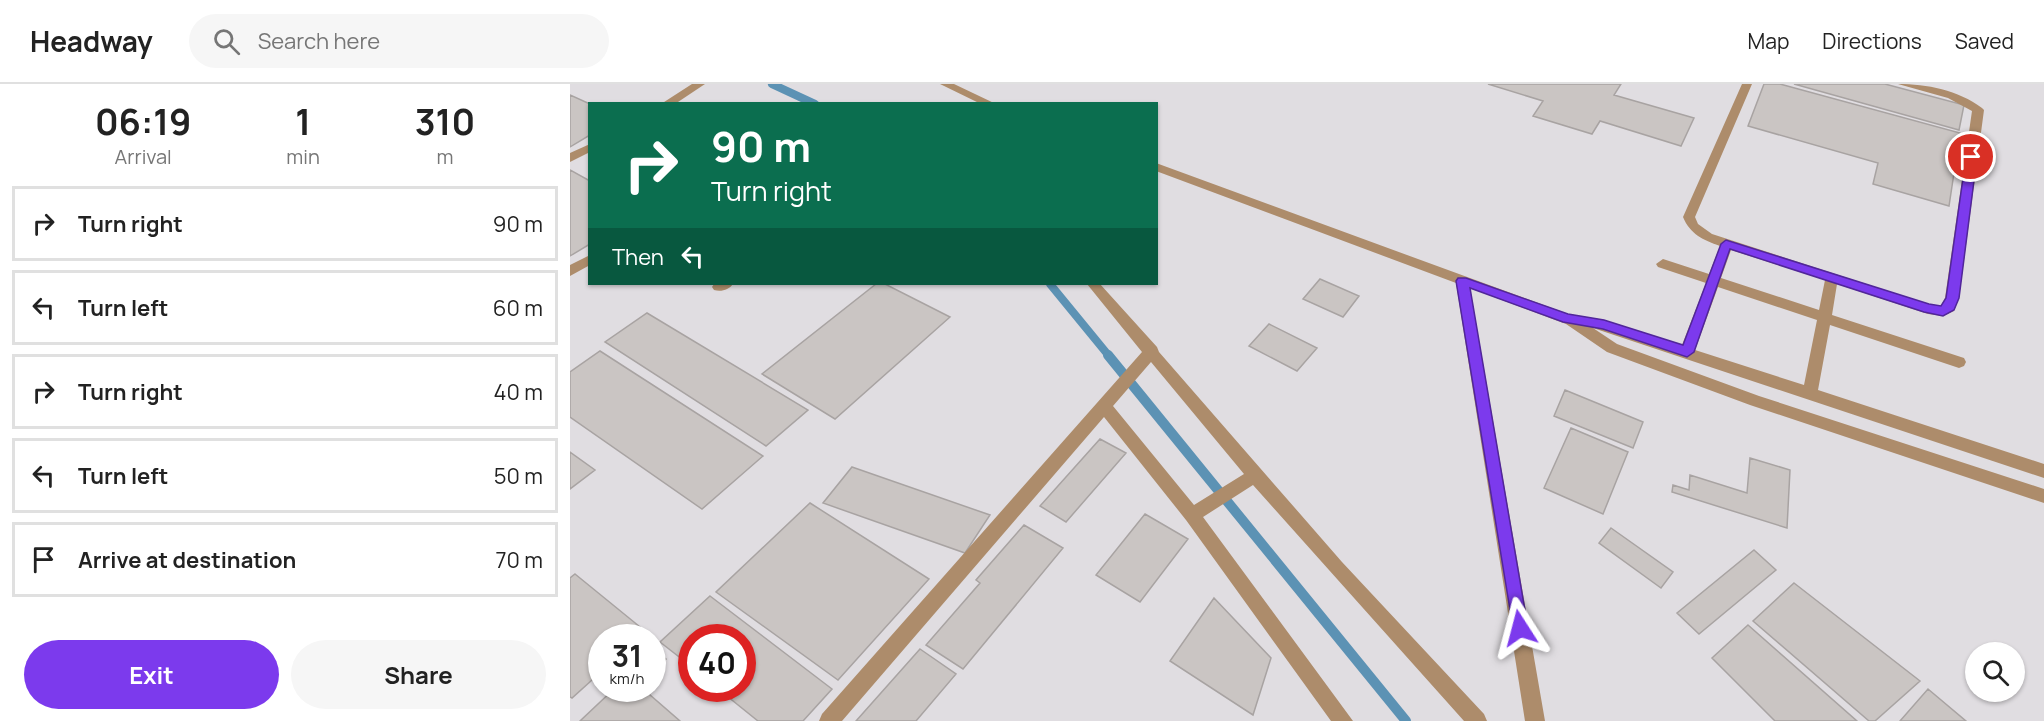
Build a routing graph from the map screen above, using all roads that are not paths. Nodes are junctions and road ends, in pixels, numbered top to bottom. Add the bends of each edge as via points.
1 (700, 84) edge
2 (945, 84) edge
3 (1747, 84) edge
4 (1903, 84) edge
5 (669, 102) edge
6 (987, 102) edge
7 (588, 148) edge
8 (570, 158) edge
9 (1158, 168) edge
10 (1726, 244) junction
11 (588, 260) edge
12 (1664, 264) dead end
13 (570, 271) edge
14 (1832, 278) junction
15 (1713, 280) junction
16 (1462, 281) junction
17 (1094, 285) edge
18 (1824, 317) junction
19 (1567, 319) junction
20 (1152, 351) junction
21 (1687, 352) junction
22 (1959, 362) dead end
23 (1810, 392) junction
24 (1105, 406) junction
25 (2044, 471) edge
26 (1255, 476) junction
27 (2044, 496) edge
28 (1192, 515) junction
29 (830, 721) edge
30 (1343, 721) edge
31 (1477, 721) edge
32 (1535, 721) edge

1 - 5 street
2 - 6 street
3 - 10 street via 1689,217 1693,226 1707,237
4 - 14 street via 1958,99 1978,110 1949,307 1943,311 1928,309
7 - 8 street
9 - 16 street
10 - 14 street
10 - 15 street
11 - 13 street
12 - 15 street
14 - 18 street
15 - 18 street
15 - 21 street
16 - 19 street
16 - 32 street
17 - 20 street
18 - 22 street
18 - 23 street
19 - 21 street via 1604,325
19 - 27 street via 1612,348 1755,401
20 - 24 street
20 - 26 street
21 - 23 street
23 - 25 street
24 - 28 street
24 - 29 street
26 - 28 street
26 - 31 street
28 - 30 street

